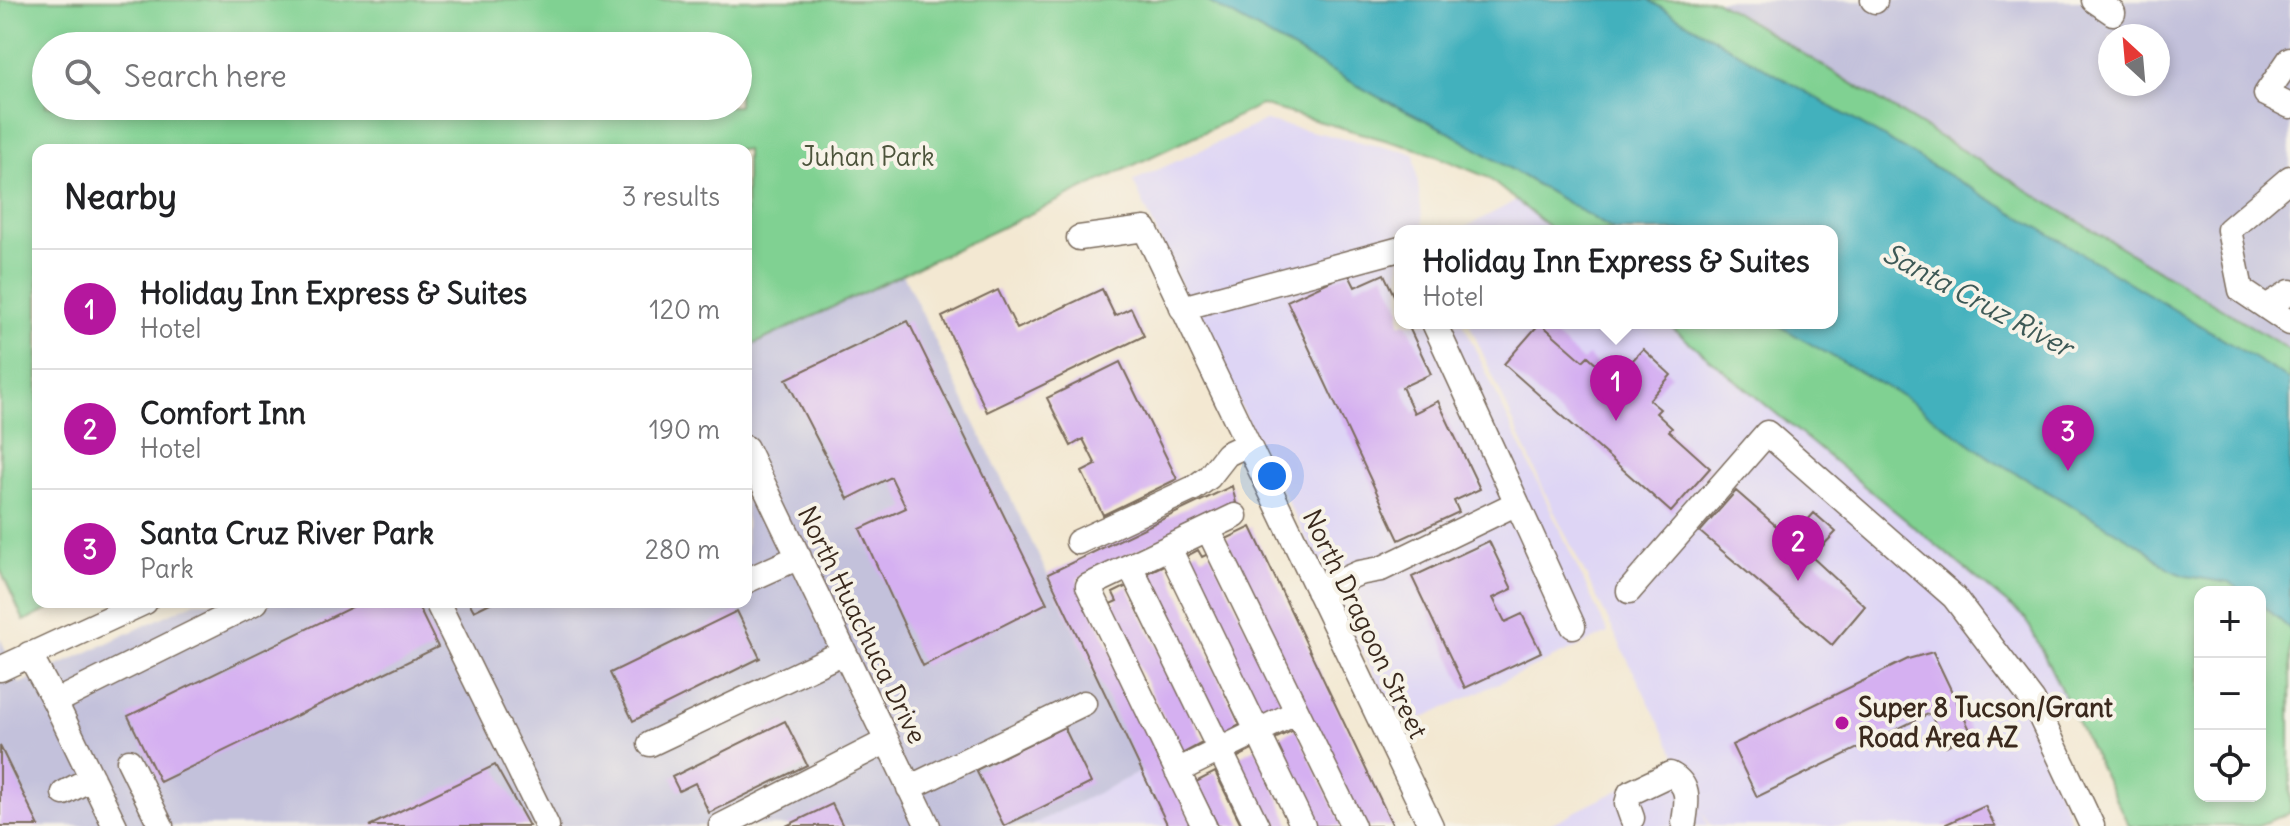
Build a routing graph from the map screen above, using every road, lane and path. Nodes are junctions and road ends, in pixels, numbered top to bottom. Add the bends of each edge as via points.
1 (2290, 59) edge
2 (2290, 106) edge
3 (2290, 178) edge
4 (1079, 238) dead end
5 (1394, 251) edge
6 (2290, 292) edge
7 (2266, 307) junction
8 (1182, 308) junction
9 (2290, 323) edge
10 (1437, 329) edge
11 (1248, 444) junction
12 (752, 460) edge
13 (1517, 503) junction
14 (1235, 516) dead end
15 (1208, 529) junction
16 (1078, 542) dead end
17 (1169, 548) junction
18 (799, 557) junction
19 (1130, 566) junction
20 (752, 578) edge
21 (1318, 591) junction
22 (1629, 591) dead end
23 (132, 608) edge
24 (244, 608) edge
25 (440, 608) edge
26 (1573, 626) dead end
27 (844, 652) junction
28 (29, 654) junction
29 (0, 669) edge
30 (55, 702) junction
31 (1084, 703) dead end
32 (1297, 712) junction
33 (1256, 732) junction
34 (887, 741) junction
35 (650, 744) dead end
36 (1221, 749) junction
37 (129, 761) dead end
38 (1177, 771) junction
39 (92, 778) junction
40 (909, 788) junction
41 (64, 793) dead end
42 (1632, 818) dead end
43 (1684, 822) dead end
44 (115, 826) edge
45 (161, 826) edge
46 (547, 826) edge
47 (721, 826) edge
48 (928, 826) edge
49 (1204, 826) edge
50 (1257, 826) edge
51 (1303, 826) edge
52 (1353, 826) edge
53 (1431, 826) edge
54 (2092, 826) edge

1 - 2 street via 2266,94
3 - 7 street via 2229,230 2241,290
4 - 8 street, North Dragoon Street via 1145,229
5 - 8 street
6 - 7 street
7 - 9 street
8 - 11 street, North Dragoon Street
10 - 13 street
11 - 16 street via 1227,454 1194,488
11 - 21 street, North Dragoon Street
12 - 18 street, North Huachuca Drive
13 - 21 street via 1381,569
13 - 26 street
14 - 15 street
15 - 17 street
15 - 32 street
17 - 19 street
17 - 33 street
18 - 20 street
18 - 27 street, North Huachuca Drive
19 - 36 street
19 - 38 street via 1088,586
21 - 53 street, North Dragoon Street
22 - 54 street via 1767,433 1954,597 1978,626 2033,701
23 - 28 street
24 - 30 street
25 - 46 street
27 - 34 street, North Huachuca Drive
27 - 35 street
28 - 29 street
28 - 30 street
30 - 39 street
31 - 40 street
32 - 33 street
32 - 52 street
33 - 36 street
33 - 51 street
34 - 40 street, North Huachuca Drive
34 - 47 street
36 - 38 street
36 - 50 street
37 - 45 street
38 - 49 street
39 - 41 street
39 - 44 street
40 - 48 street, North Huachuca Drive
42 - 43 street via 1630,793 1670,774 1680,779 1688,796

